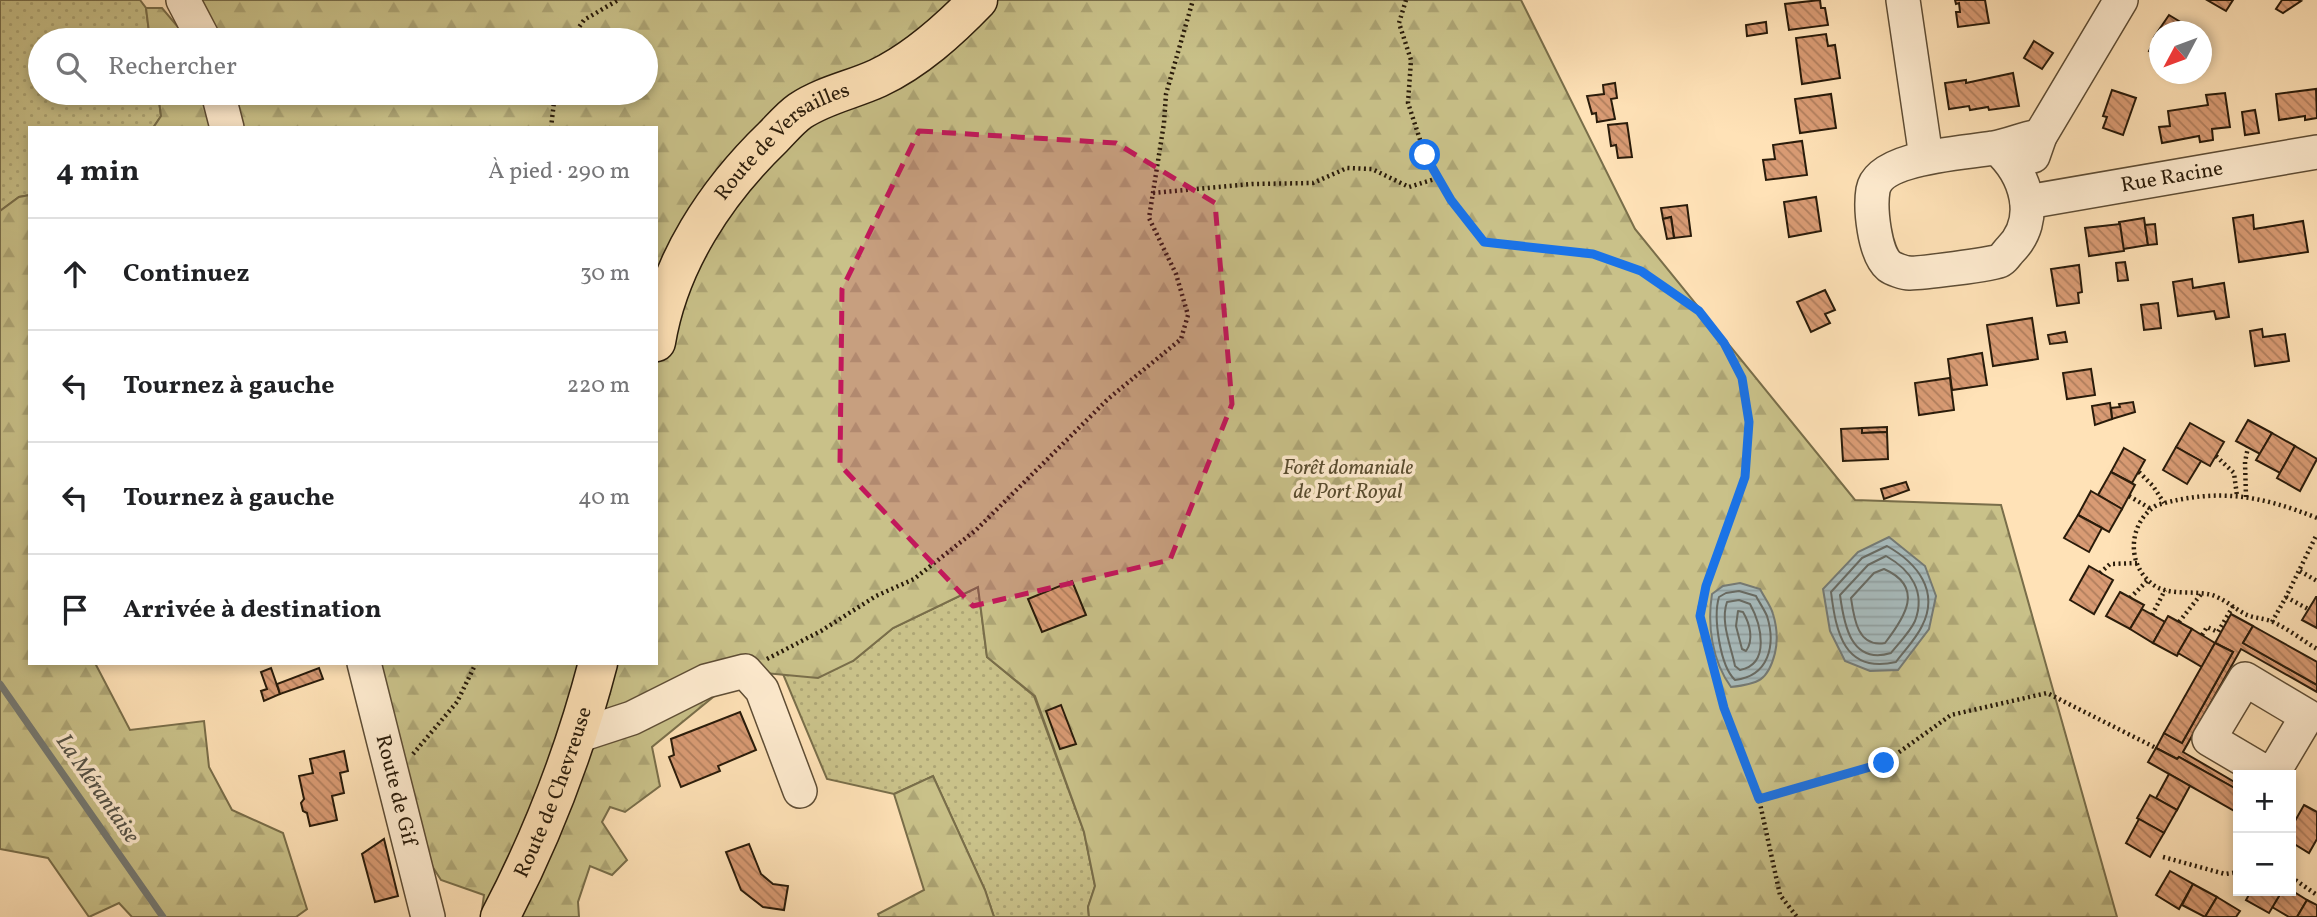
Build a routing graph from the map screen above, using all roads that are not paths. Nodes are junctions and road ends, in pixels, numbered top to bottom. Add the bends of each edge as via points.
1 (183, 0) edge
2 (978, 0) edge
3 (1903, 0) edge
4 (2121, 0) edge
5 (198, 28) edge
6 (221, 105) edge
7 (226, 126) edge
8 (2040, 136) junction
9 (1997, 148) junction
10 (2317, 152) edge
11 (1926, 157) junction
12 (2024, 189) junction
13 (658, 329) edge
14 (364, 665) edge
15 (597, 665) edge
16 (2312, 718) edge
17 (577, 736) junction
18 (2262, 770) edge
19 (2275, 770) edge
20 (800, 791) dead end
21 (428, 917) edge
22 (500, 917) edge

1 - 5 street
2 - 13 main road, Route de Versailles via 919,53 878,78 799,112 750,159 709,212 680,262
3 - 11 street
4 - 8 street
6 - 7 street
8 - 9 street
8 - 12 street
9 - 11 street
9 - 12 street via 2010,160
10 - 12 street, Rue Racine
11 - 12 street via 1887,172 1875,183 1871,201 1878,249 1889,266 1908,273 1999,261 2017,244 2027,221
14 - 21 street, Route de Gif
15 - 17 main road, Route de Chevreuse
16 - 18 street via 2245,679 2209,739
16 - 19 street
17 - 20 street via 632,718 706,681 745,671 762,690
17 - 22 main road, Route de Chevreuse

